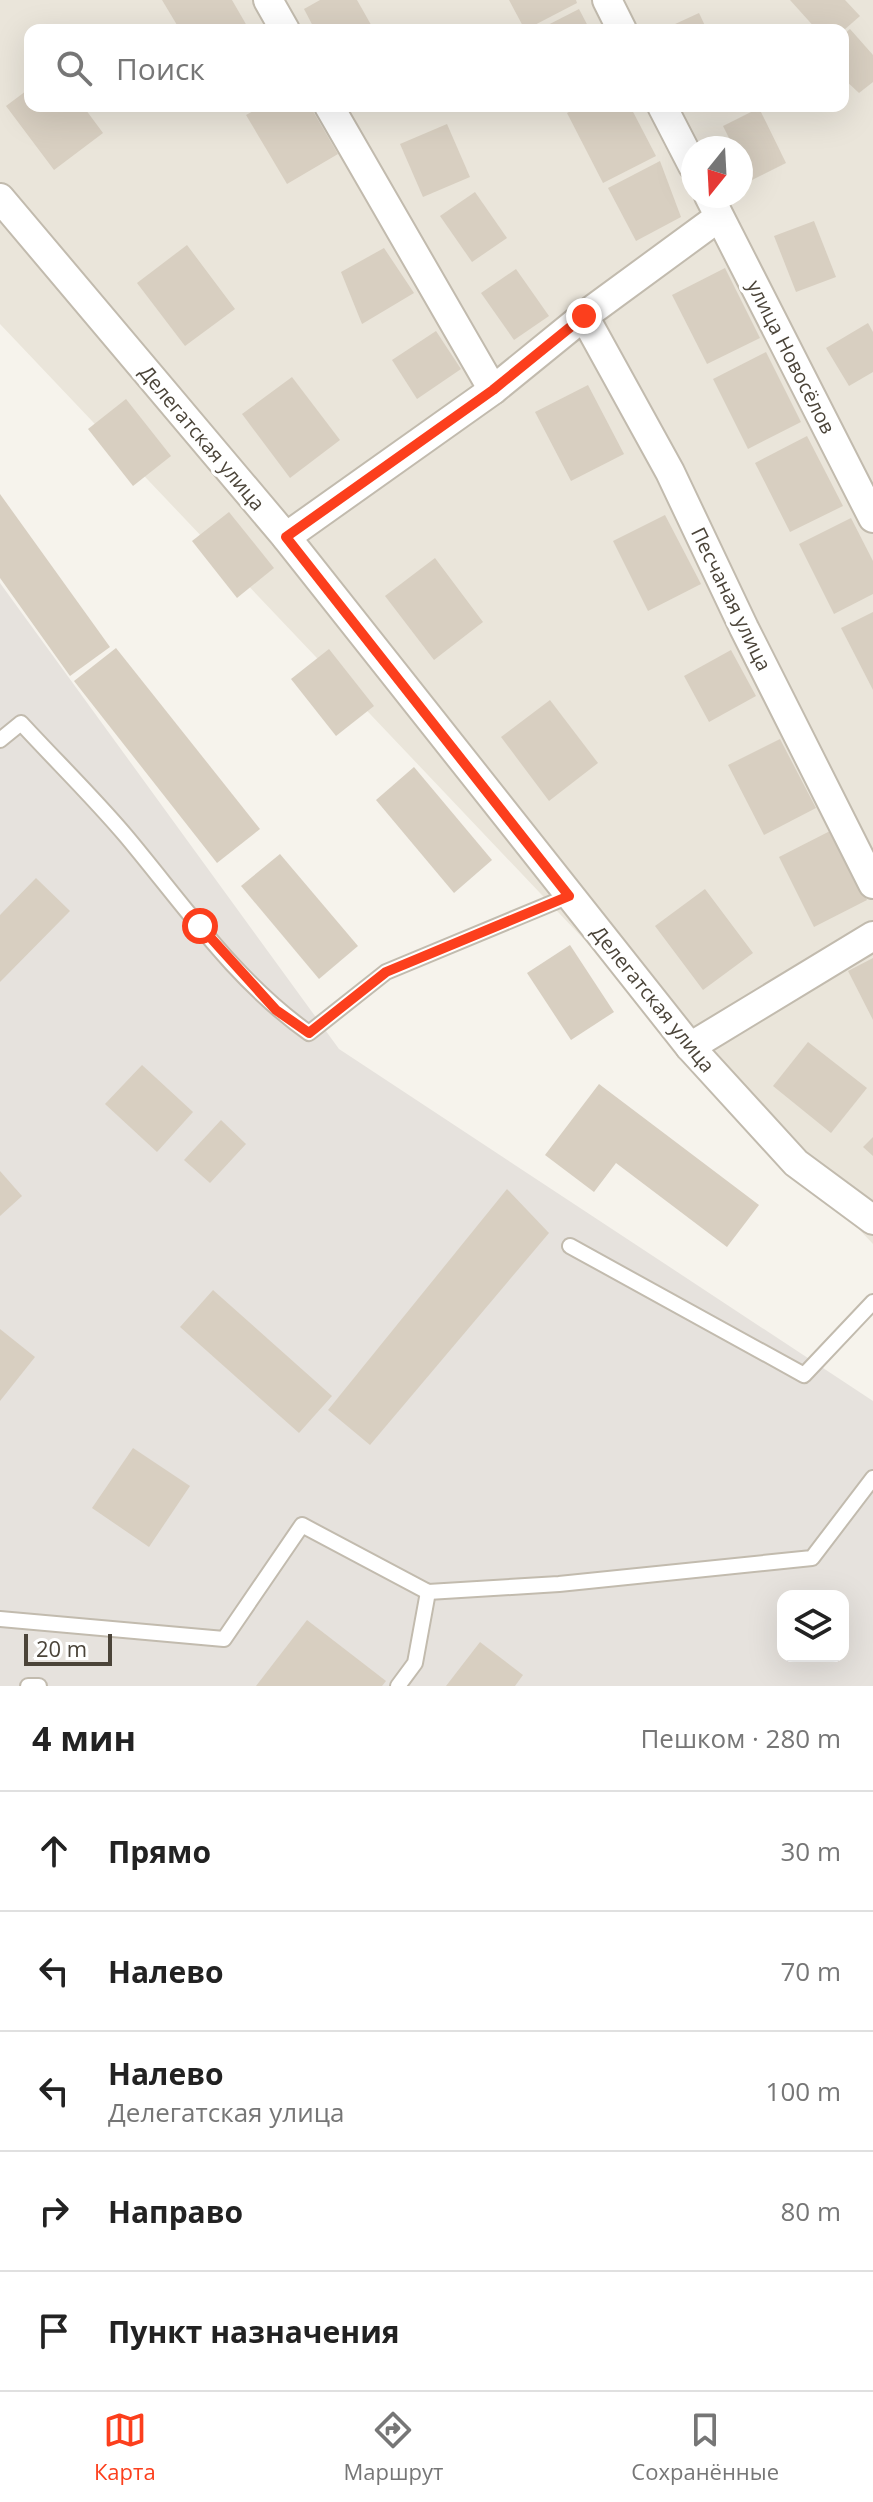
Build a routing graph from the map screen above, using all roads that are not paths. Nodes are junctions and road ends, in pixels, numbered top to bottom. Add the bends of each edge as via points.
1 (268, 0) edge
2 (607, 0) edge
3 (282, 24) edge
4 (619, 24) edge
5 (332, 112) edge
6 (665, 112) edge
7 (681, 143) edge
8 (0, 198) edge
9 (712, 208) edge
10 (715, 208) edge
11 (584, 316) junction
12 (493, 390) junction
13 (873, 518) edge
14 (286, 537) junction
15 (0, 740) edge
16 (873, 884) edge
17 (569, 896) junction
18 (873, 936) edge
19 (690, 1047) junction
20 (873, 1220) edge
21 (570, 1246) dead end
22 (873, 1302) edge
23 (873, 1478) edge
24 (428, 1592) junction
25 (0, 1619) edge
26 (28, 1686) edge
27 (39, 1686) edge
28 (398, 1686) edge

1 - 3 street
2 - 4 street
5 - 12 street
6 - 7 street
8 - 14 street, Делегатская улица
9 - 11 street
10 - 13 street, улица Новосёлов
11 - 12 street
11 - 16 street, Песчаная улица via 670,472
12 - 14 street
14 - 17 street, Делегатская улица
15 - 17 lane via 21,723 276,1010 309,1033 386,972
17 - 19 street, Делегатская улица
18 - 19 street
19 - 20 street, Делегатская улица via 796,1163
21 - 22 lane via 804,1375
23 - 24 lane via 812,1558
24 - 25 lane via 302,1525 224,1639
24 - 28 lane via 415,1663
26 - 27 lane

